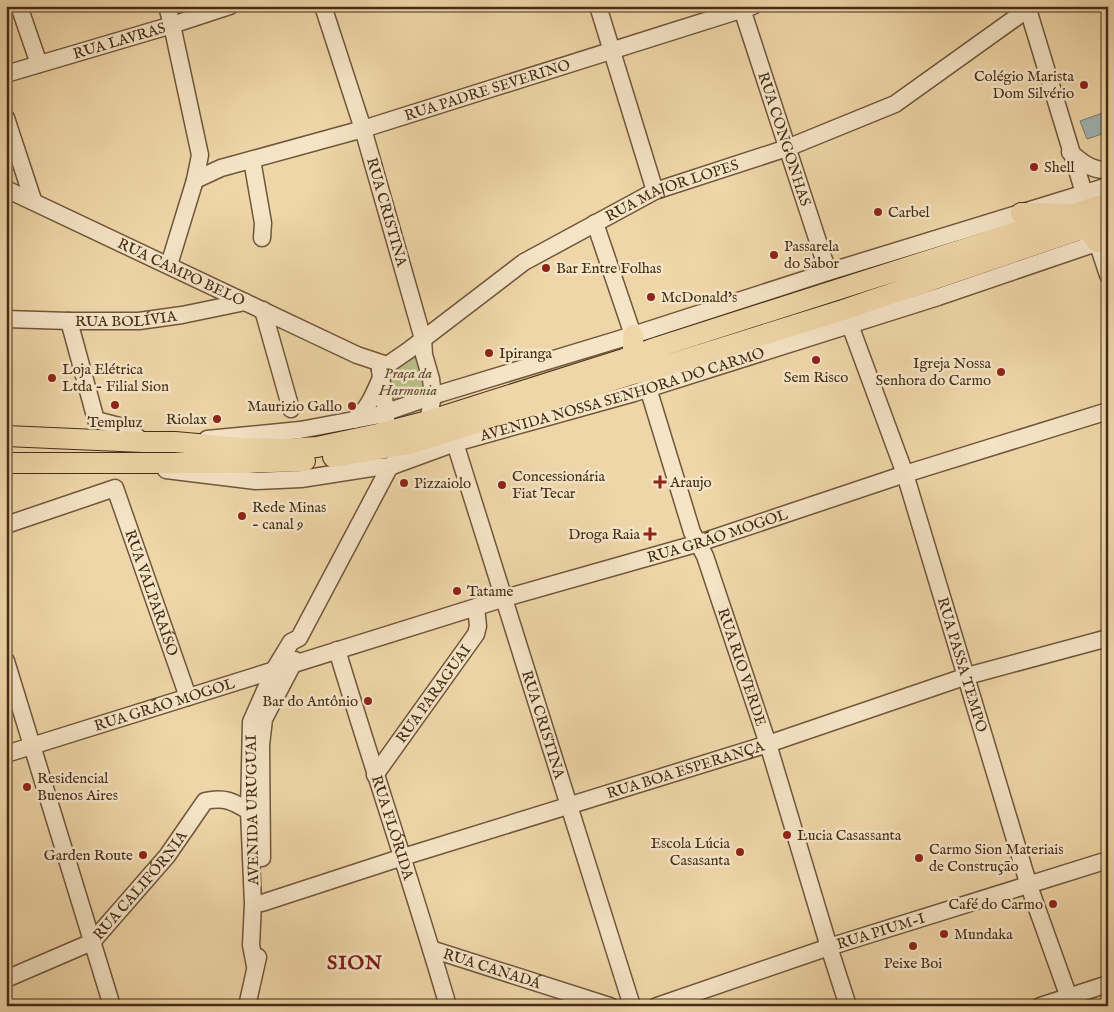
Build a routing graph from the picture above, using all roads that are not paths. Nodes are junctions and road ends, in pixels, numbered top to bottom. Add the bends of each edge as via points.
1 (19, 6) edge
2 (167, 6) edge
3 (230, 6) edge
4 (323, 6) edge
5 (598, 6) edge
6 (745, 7) edge
7 (1029, 8) edge
8 (172, 25) junction
9 (612, 51) junction
10 (39, 64) junction
11 (6, 74) edge
12 (6, 118) edge
13 (363, 129) junction
14 (788, 148) junction
15 (1070, 152) junction
16 (200, 155) junction
17 (252, 160) junction
18 (221, 168) junction
19 (1108, 170) edge
20 (195, 180) junction
21 (1108, 186) edge
22 (6, 188) edge
23 (655, 191) junction
24 (1084, 193) junction
25 (33, 200) junction
26 (1108, 204) edge
27 (1021, 213) junction
28 (595, 223) junction
29 (1096, 228) edge
30 (262, 238) dead end
31 (169, 265) junction
32 (828, 272) junction
33 (1108, 275) edge
34 (245, 302) junction
35 (262, 310) junction
36 (6, 319) edge
37 (70, 322) junction
38 (850, 325) junction
39 (706, 332) junction
40 (633, 335) junction
41 (419, 348) junction
42 (630, 357) junction
43 (382, 371) junction
44 (648, 380) junction
45 (568, 395) junction
46 (433, 396) junction
47 (291, 408) dead end
48 (1108, 411) edge
49 (386, 412) junction
50 (354, 420) junction
51 (428, 421) junction
52 (6, 436) edge
53 (386, 440) junction
54 (143, 442) junction
55 (175, 442) junction
56 (456, 443) junction
57 (409, 444) junction
58 (6, 463) edge
59 (124, 463) junction
60 (392, 466) junction
61 (368, 468) junction
62 (905, 474) junction
63 (376, 494) junction
64 (6, 524) edge
65 (699, 543) junction
66 (505, 598) junction
67 (476, 607) junction
68 (1108, 638) edge
69 (300, 643) junction
70 (330, 652) junction
71 (6, 661) edge
72 (292, 665) junction
73 (274, 670) junction
74 (966, 676) junction
75 (188, 697) junction
76 (768, 744) junction
77 (33, 746) junction
78 (6, 754) edge
79 (375, 776) junction
80 (261, 777) junction
81 (249, 790) junction
82 (232, 801) junction
83 (570, 805) junction
84 (249, 811) junction
85 (403, 857) junction
86 (1108, 860) edge
87 (1029, 886) junction
88 (262, 903) junction
89 (92, 942) junction
90 (829, 947) junction
91 (431, 948) junction
92 (255, 966) junction
93 (6, 980) edge
94 (1108, 984) edge
95 (1070, 1002) edge
96 (112, 1006) edge
97 (247, 1006) edge
98 (448, 1006) edge
99 (610, 1006) edge
100 (632, 1006) edge
101 (657, 1006) edge
102 (848, 1006) edge
103 (1040, 1006) edge

1 - 10 street
2 - 8 street
3 - 8 street, RUA LAVRAS
4 - 13 street, RUA CRISTINA
5 - 9 street
6 - 9 street, RUA PADRE SEVERINO
6 - 14 street, RUA CONGONHAS
7 - 14 street, RUA MAJOR LOPES via 895,104
7 - 15 street
8 - 10 street, RUA LAVRAS
8 - 16 street
9 - 13 street, RUA PADRE SEVERINO
9 - 23 street
10 - 11 street, RUA LAVRAS
12 - 25 street
13 - 17 street, RUA PADRE SEVERINO
13 - 41 street, RUA CRISTINA
14 - 23 street, RUA MAJOR LOPES
14 - 32 street, RUA CONGONHAS
15 - 19 street via 1085,165
15 - 24 street
16 - 18 street
16 - 20 street
17 - 18 street, RUA PADRE SEVERINO
17 - 30 street via 263,223
18 - 20 street, RUA PADRE SEVERINO
20 - 31 street
21 - 24 street, AVENIDA NOSSA SENHORA DO CARMO
22 - 25 street, RUA CAMPO BELO
23 - 28 street, RUA MAJOR LOPES
24 - 27 street, AVENIDA NOSSA SENHORA DO CARMO
25 - 31 street, RUA CAMPO BELO
26 - 29 main road, AVENIDA NOSSA SENHORA DO CARMO
27 - 29 main road
27 - 32 street, AVENIDA NOSSA SENHORA DO CARMO
28 - 40 street
28 - 41 street, RUA MAJOR LOPES via 524,262
29 - 33 street
29 - 38 street, AVENIDA NOSSA SENHORA DO CARMO via 938,296
29 - 39 main road, AVENIDA NOSSA SENHORA DO CARMO
29 - 44 main road, AVENIDA NOSSA SENHORA DO CARMO via 843,310
31 - 34 street, RUA CAMPO BELO
32 - 40 street, AVENIDA NOSSA SENHORA DO CARMO
34 - 35 street, RUA CAMPO BELO
34 - 37 street, RUA BOLÍVIA via 139,321
35 - 43 street, RUA CAMPO BELO via 357,355
35 - 47 street
36 - 37 street, RUA BOLÍVIA
37 - 54 street via 96,420 127,428
38 - 44 street, AVENIDA NOSSA SENHORA DO CARMO
38 - 62 street, RUA PASSA TEMPO
39 - 42 main road, AVENIDA NOSSA SENHORA DO CARMO
39 - 44 main road via 687,346 662,355 652,363
40 - 42 main road
40 - 46 street, AVENIDA NOSSA SENHORA DO CARMO
41 - 43 street, RUA MAJOR LOPES
41 - 46 street, RUA CRISTINA via 431,379
42 - 45 main road via 618,369 585,383
42 - 51 main road, AVENIDA NOSSA SENHORA DO CARMO
43 - 49 street
43 - 50 street via 372,400
44 - 45 main road, AVENIDA NOSSA SENHORA DO CARMO via 633,374
44 - 56 street, AVENIDA NOSSA SENHORA DO CARMO
44 - 65 street, RUA RIO VERDE via 692,532
45 - 57 main road, AVENIDA NOSSA SENHORA DO CARMO
46 - 49 street, AVENIDA NOSSA SENHORA DO CARMO
46 - 51 street, RUA CRISTINA
48 - 62 street, RUA GRÃO MOGOL
49 - 50 street, AVENIDA NOSSA SENHORA DO CARMO
49 - 53 street
50 - 55 street, AVENIDA NOSSA SENHORA DO CARMO via 300,430
51 - 53 main road, AVENIDA NOSSA SENHORA DO CARMO
51 - 57 street, AVENIDA URUGUAI
52 - 54 main road, AVENIDA NOSSA SENHORA DO CARMO
53 - 55 main road, AVENIDA NOSSA SENHORA DO CARMO via 285,449
53 - 57 main road, AVENIDA NOSSA SENHORA DO CARMO
53 - 59 main road, AVENIDA NOSSA SENHORA DO CARMO via 319,460
53 - 60 street
54 - 55 main road, AVENIDA NOSSA SENHORA DO CARMO
56 - 60 street, AVENIDA NOSSA SENHORA DO CARMO
56 - 66 street, RUA CRISTINA
57 - 60 street, AVENIDA URUGUAI
58 - 59 main road, AVENIDA NOSSA SENHORA DO CARMO
59 - 61 street, AVENIDA NOSSA SENHORA DO CARMO via 256,481 301,479
60 - 61 street, AVENIDA NOSSA SENHORA DO CARMO
60 - 63 street, AVENIDA URUGUAI
61 - 63 street via 377,478
62 - 65 street, RUA GRÃO MOGOL
62 - 74 street, RUA PASSA TEMPO
63 - 69 street, AVENIDA URUGUAI
64 - 75 street, RUA VALPARAÍSO via 115,488
65 - 66 street, RUA GRÃO MOGOL
65 - 76 street, RUA RIO VERDE
66 - 67 street, RUA GRÃO MOGOL
66 - 83 street, RUA CRISTINA
67 - 70 street, RUA GRÃO MOGOL
67 - 79 street, RUA PARAGUAI via 476,634
68 - 74 street, RUA BOA ESPERANÇA
69 - 70 street via 308,652
69 - 72 street, AVENIDA URUGUAI
69 - 73 street, AVENIDA URUGUAI via 291,642
70 - 72 street, RUA GRÃO MOGOL
70 - 79 street, RUA FLÓRIDA
71 - 77 street
72 - 73 street, RUA GRÃO MOGOL
72 - 80 street, AVENIDA URUGUAI via 264,719
73 - 75 street, RUA GRÃO MOGOL
73 - 81 street, AVENIDA URUGUAI via 251,722
74 - 76 street, RUA BOA ESPERANÇA
74 - 87 street, RUA PASSA TEMPO
75 - 77 street, RUA GRÃO MOGOL
76 - 83 street, RUA BOA ESPERANÇA
76 - 90 street, RUA RIO VERDE
77 - 78 street, RUA GRÃO MOGOL
77 - 89 street
79 - 85 street, RUA FLÓRIDA
80 - 81 street
80 - 88 street, AVENIDA URUGUAI
81 - 82 street
81 - 84 street, AVENIDA URUGUAI
82 - 84 street
82 - 89 street, RUA CALIFÓRNIA via 218,798 205,801 167,856
83 - 85 street, RUA BOA ESPERANÇA
83 - 100 street, RUA CRISTINA
84 - 92 street, AVENIDA URUGUAI via 251,945
85 - 88 street, RUA BOA ESPERANÇA
85 - 91 street, RUA FLÓRIDA
86 - 87 street, RUA PIUM-I
87 - 90 street, RUA PIUM-I
87 - 95 street, RUA PASSA TEMPO
88 - 92 street, AVENIDA URUGUAI via 262,947
89 - 93 street, RUA CALIFÓRNIA
89 - 96 street
90 - 101 street, RUA PIUM-I
90 - 102 street, RUA RIO VERDE
91 - 98 street, RUA FLÓRIDA
91 - 99 street, RUA CANADÁ
92 - 97 street, AVENIDA URUGUAI
94 - 95 street
95 - 103 street

